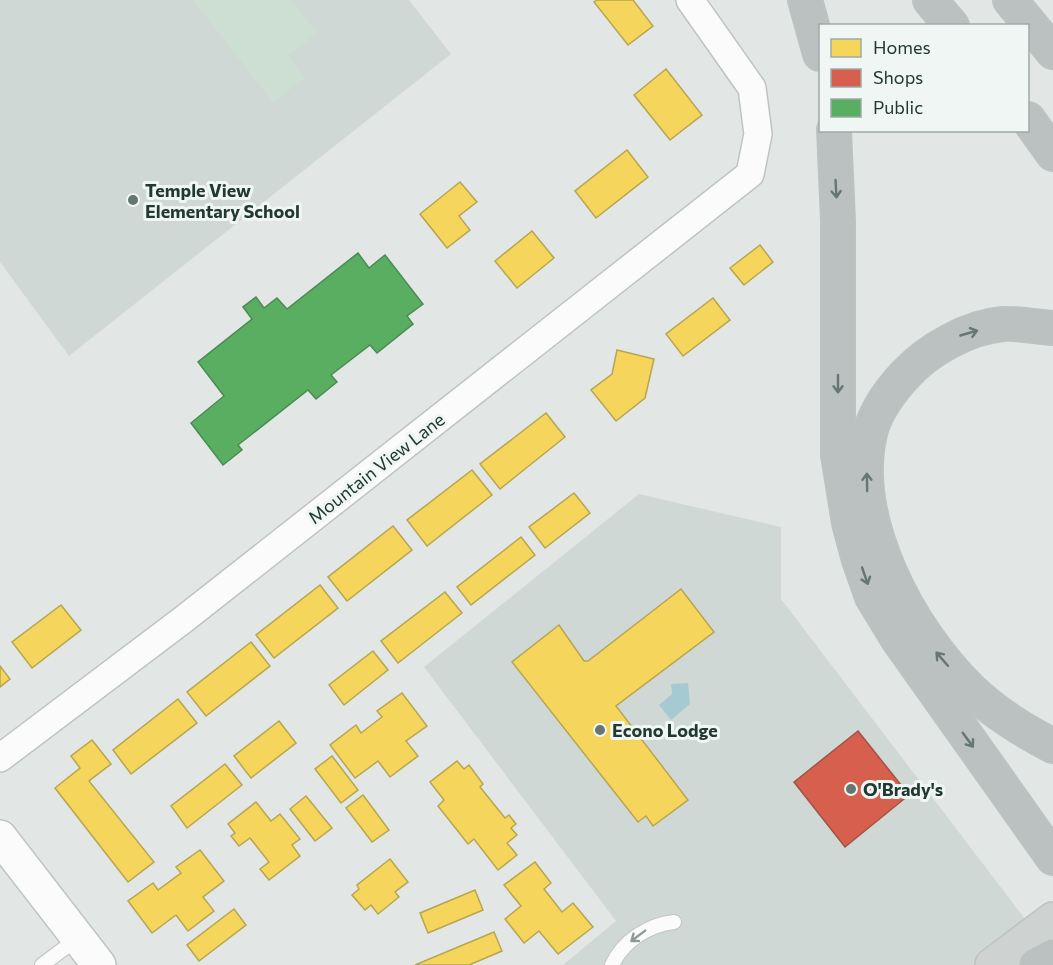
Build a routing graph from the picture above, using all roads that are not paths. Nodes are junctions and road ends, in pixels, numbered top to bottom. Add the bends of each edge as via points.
1 (690, 0) edge
2 (805, 0) edge
3 (930, 0) edge
4 (1010, 0) edge
5 (950, 24) edge
6 (819, 50) edge
7 (1053, 52) edge
8 (1029, 119) edge
9 (834, 132) edge
10 (1053, 154) edge
11 (1053, 328) edge
12 (1053, 746) edge
13 (0, 758) edge
14 (0, 837) edge
15 (1053, 858) edge
16 (1053, 919) edge
17 (674, 922) dead end
18 (78, 938) junction
19 (1053, 956) edge
20 (42, 965) edge
21 (99, 965) edge
22 (612, 965) edge
23 (992, 965) edge
24 (1036, 965) edge

1 - 13 street, Mountain View Lane via 752,88 758,134 750,174 196,610
2 - 6 highway
3 - 5 highway
4 - 7 highway
8 - 10 highway
9 -> 15 highway via 838,454 859,560 872,597 897,638
12 -> 11 highway via 1008,722 937,654 901,597 878,538 866,484 872,428 891,390 921,358 958,336 1002,324
14 - 18 street
16 - 23 main road
17 -> 22 lane via 647,929 617,955
18 - 20 lane
18 - 21 street
19 - 24 highway

